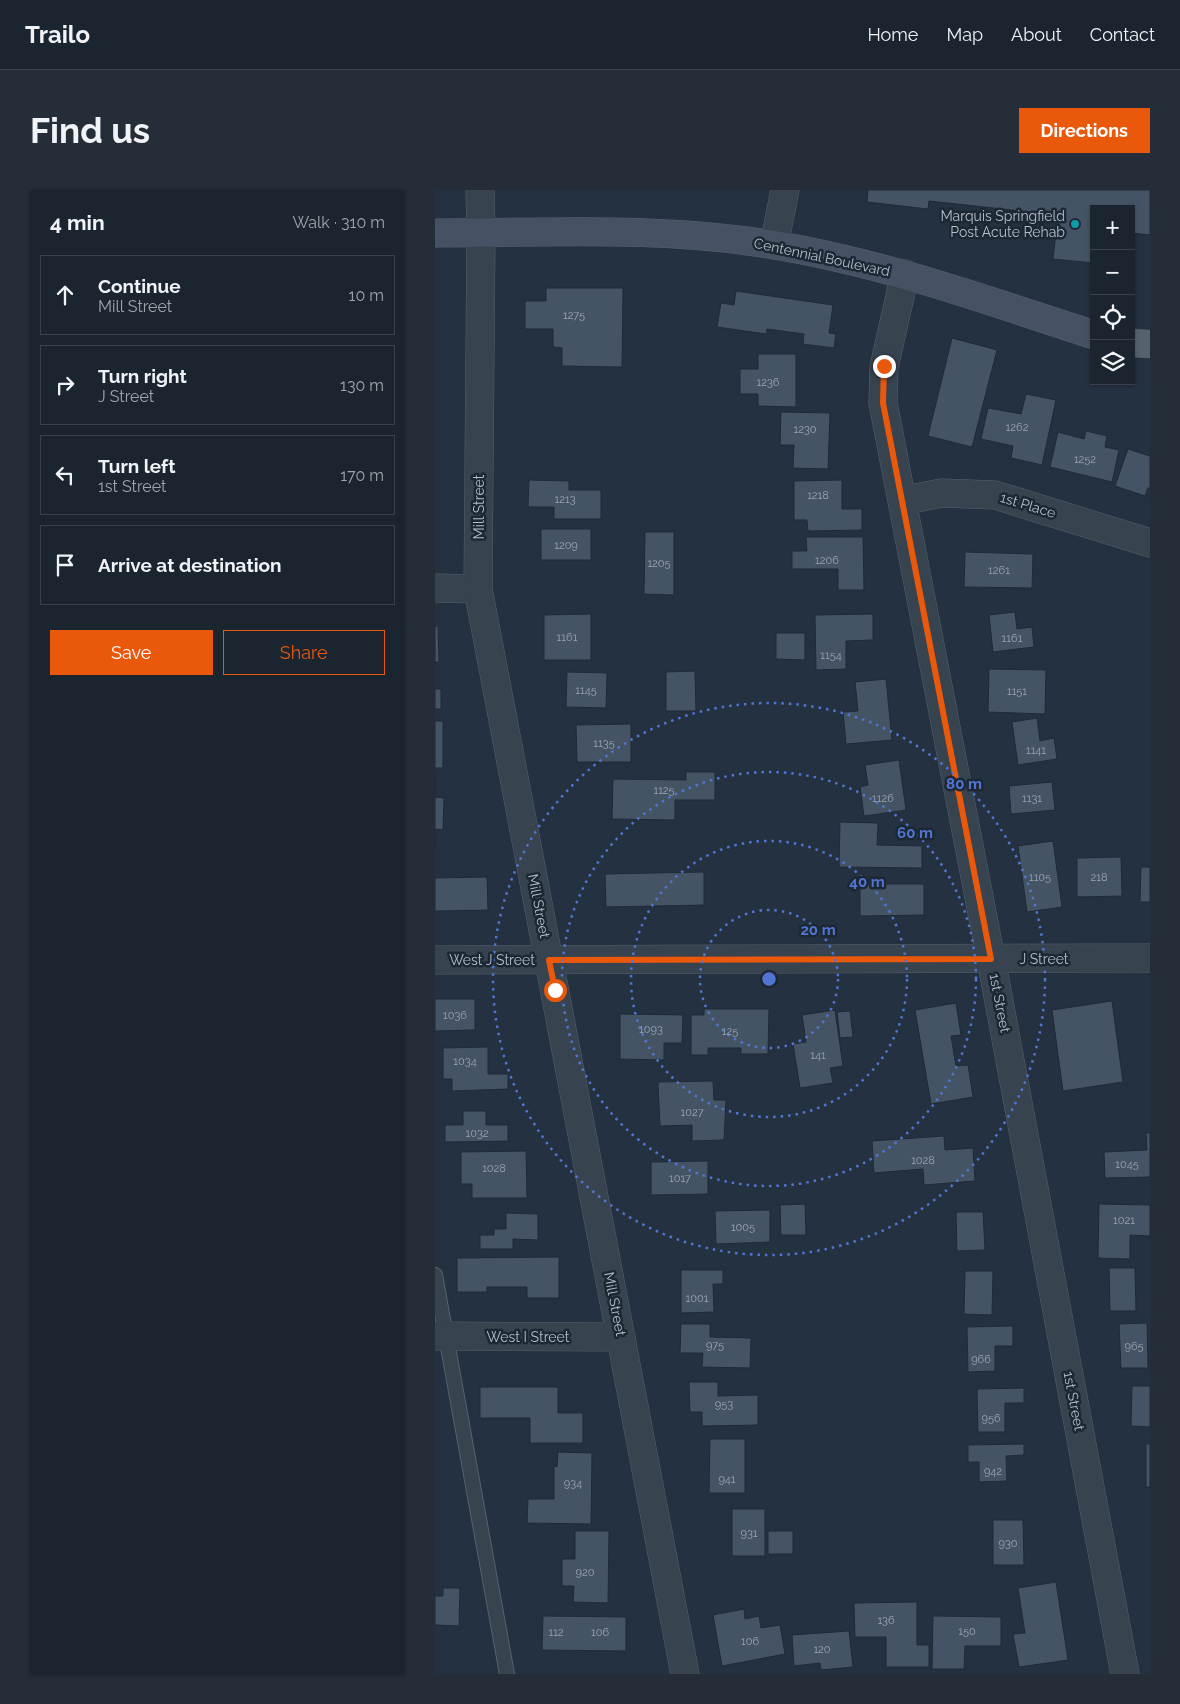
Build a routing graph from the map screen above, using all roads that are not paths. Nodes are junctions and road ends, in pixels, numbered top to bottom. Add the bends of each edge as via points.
1 (480, 190) edge
2 (785, 190) edge
3 (435, 233) edge
4 (481, 233) junction
5 (774, 245) junction
6 (905, 274) junction
7 (1090, 334) edge
8 (1150, 344) edge
9 (1135, 345) edge
10 (1135, 347) edge
11 (1150, 353) edge
12 (902, 501) junction
13 (1150, 543) edge
14 (435, 588) edge
15 (478, 589) junction
16 (1150, 958) edge
17 (991, 959) junction
18 (435, 960) edge
19 (549, 960) junction
20 (435, 1275) edge
21 (441, 1336) edge
22 (621, 1337) junction
23 (507, 1674) edge
24 (685, 1674) edge
25 (1125, 1674) edge

1 - 4 street, Mill Street
2 - 5 street
3 - 4 main road, Centennial Boulevard
4 - 5 main road, Centennial Boulevard via 694,235
4 - 15 street, Mill Street
5 - 6 main road, Centennial Boulevard
6 - 7 main road, Centennial Boulevard
6 - 12 street, 1st Street via 884,366 883,403
8 - 9 main road
10 - 11 main road
12 - 13 street, 1st Place via 941,493 995,495
12 - 17 street, 1st Street
14 - 15 street
15 - 19 street, Mill Street
16 - 17 street, J Street
17 - 19 street, J Street
17 - 25 street, 1st Street
18 - 19 street, West J Street
19 - 22 street, Mill Street
20 - 21 lane
21 - 22 street, West I Street
21 - 23 lane
22 - 24 street, Mill Street

